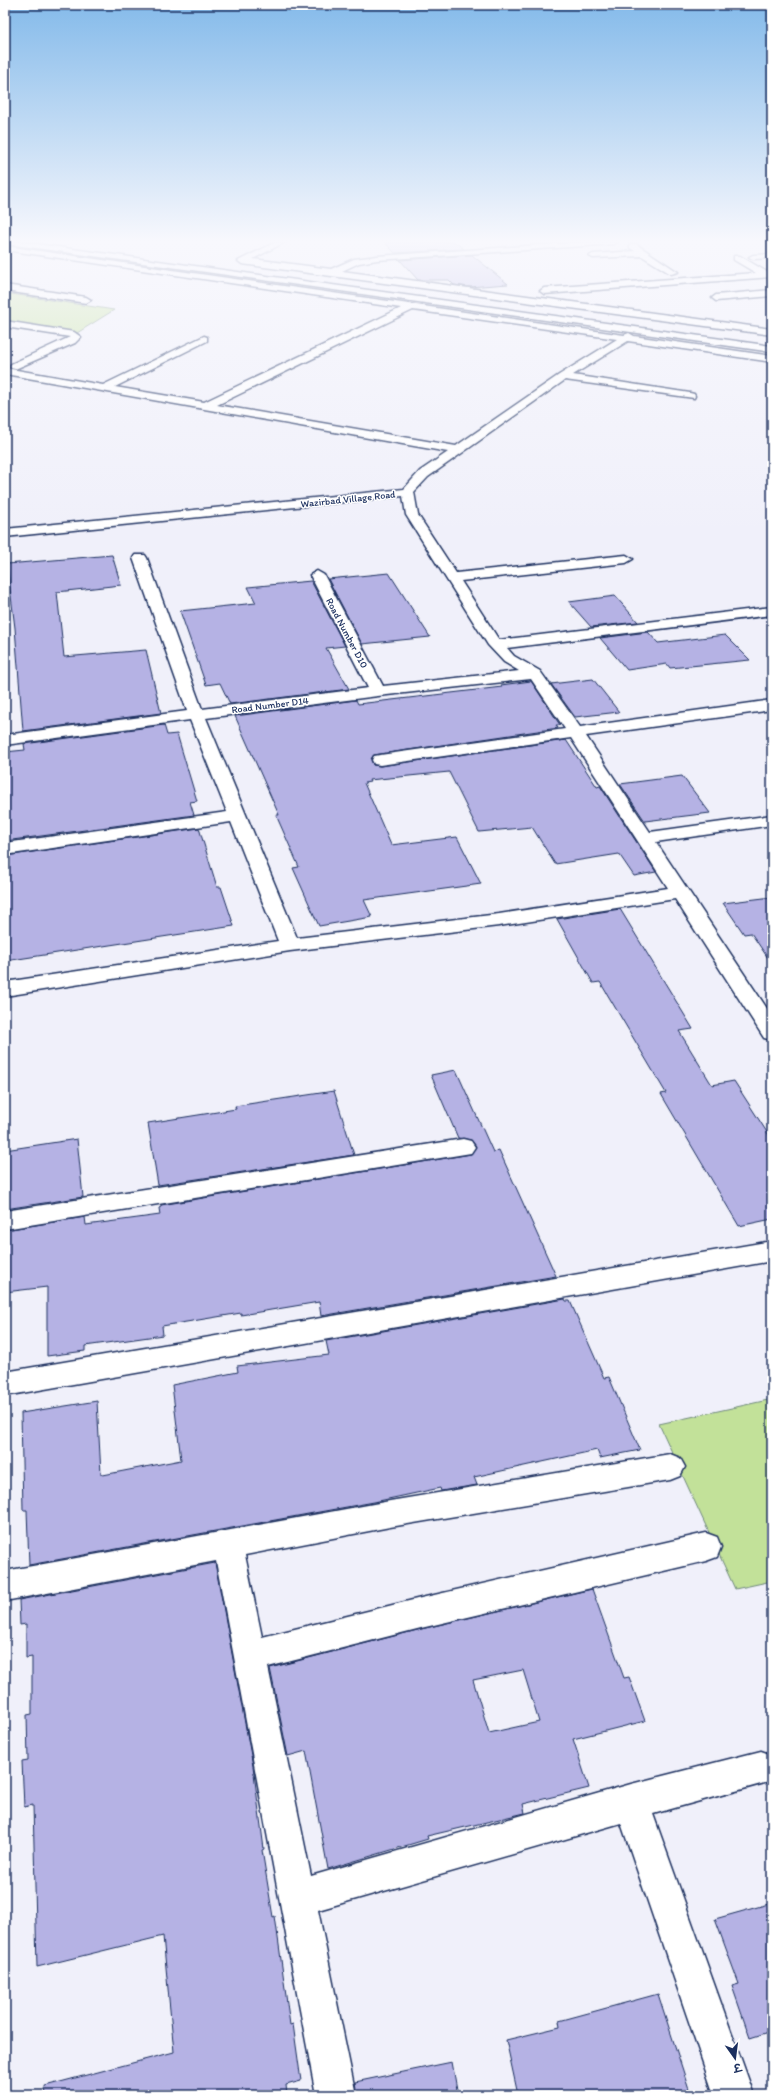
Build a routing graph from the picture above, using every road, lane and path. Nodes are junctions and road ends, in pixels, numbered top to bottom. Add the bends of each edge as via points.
1 (73, 340) edge
2 (202, 340) edge
3 (342, 340) edge
4 (620, 340) edge
5 (637, 340) edge
6 (710, 340) edge
7 (758, 340) edge
8 (772, 342) edge
9 (772, 349) edge
10 (772, 359) edge
11 (15, 366) dead end
12 (5, 372) edge
13 (563, 377) junction
14 (103, 389) junction
15 (690, 396) dead end
16 (204, 406) junction
17 (459, 450) junction
18 (408, 492) junction
19 (5, 533) edge
20 (140, 558) dead end
21 (626, 559) dead end
22 (317, 576) dead end
23 (451, 578) junction
24 (772, 611) edge
25 (495, 645) junction
26 (534, 674) junction
27 (378, 691) junction
28 (772, 705) edge
29 (196, 714) junction
30 (576, 732) junction
31 (5, 740) edge
32 (380, 760) dead end
33 (236, 816) junction
34 (772, 820) edge
35 (646, 838) junction
36 (5, 849) edge
37 (681, 892) junction
38 (290, 945) junction
39 (5, 989) edge
40 (772, 1034) edge
41 (463, 1147) dead end
42 (5, 1220) edge
43 (772, 1250) edge
44 (5, 1384) edge
45 (670, 1466) dead end
46 (228, 1545) junction
47 (706, 1547) dead end
48 (5, 1586) edge
49 (250, 1656) junction
50 (761, 1768) dead end
51 (631, 1802) junction
52 (297, 1898) junction
53 (336, 2095) edge
54 (734, 2095) edge

1 - 11 street
2 - 14 street
3 - 16 street
4 - 13 street, Wazirbad Village Road
5 - 10 street
6 - 9 street
7 - 8 street
12 - 14 street
13 - 15 street
13 - 17 street, Wazirbad Village Road
14 - 16 street
16 - 17 street
17 - 18 street, Wazirbad Village Road via 424,474
18 - 19 street, Wazirbad Village Road
18 - 23 street via 412,515 431,541
20 - 29 street
21 - 23 street
22 - 27 street, Road Number D10
23 - 25 street
24 - 25 street
25 - 26 street via 509,659
26 - 27 street, Road Number D14
26 - 30 street
27 - 29 street, Road Number D14
28 - 30 street
29 - 31 street, Road Number D14
29 - 33 street
30 - 32 street
30 - 35 street
33 - 36 street
33 - 38 street
34 - 35 street
35 - 37 street
37 - 38 street via 499,920
37 - 40 street
38 - 39 street
41 - 42 street
43 - 44 street
45 - 46 street via 390,1514
46 - 48 street
46 - 49 street
47 - 49 street via 421,1613
49 - 52 street
50 - 51 street
51 - 52 street
51 - 54 street
52 - 53 street

